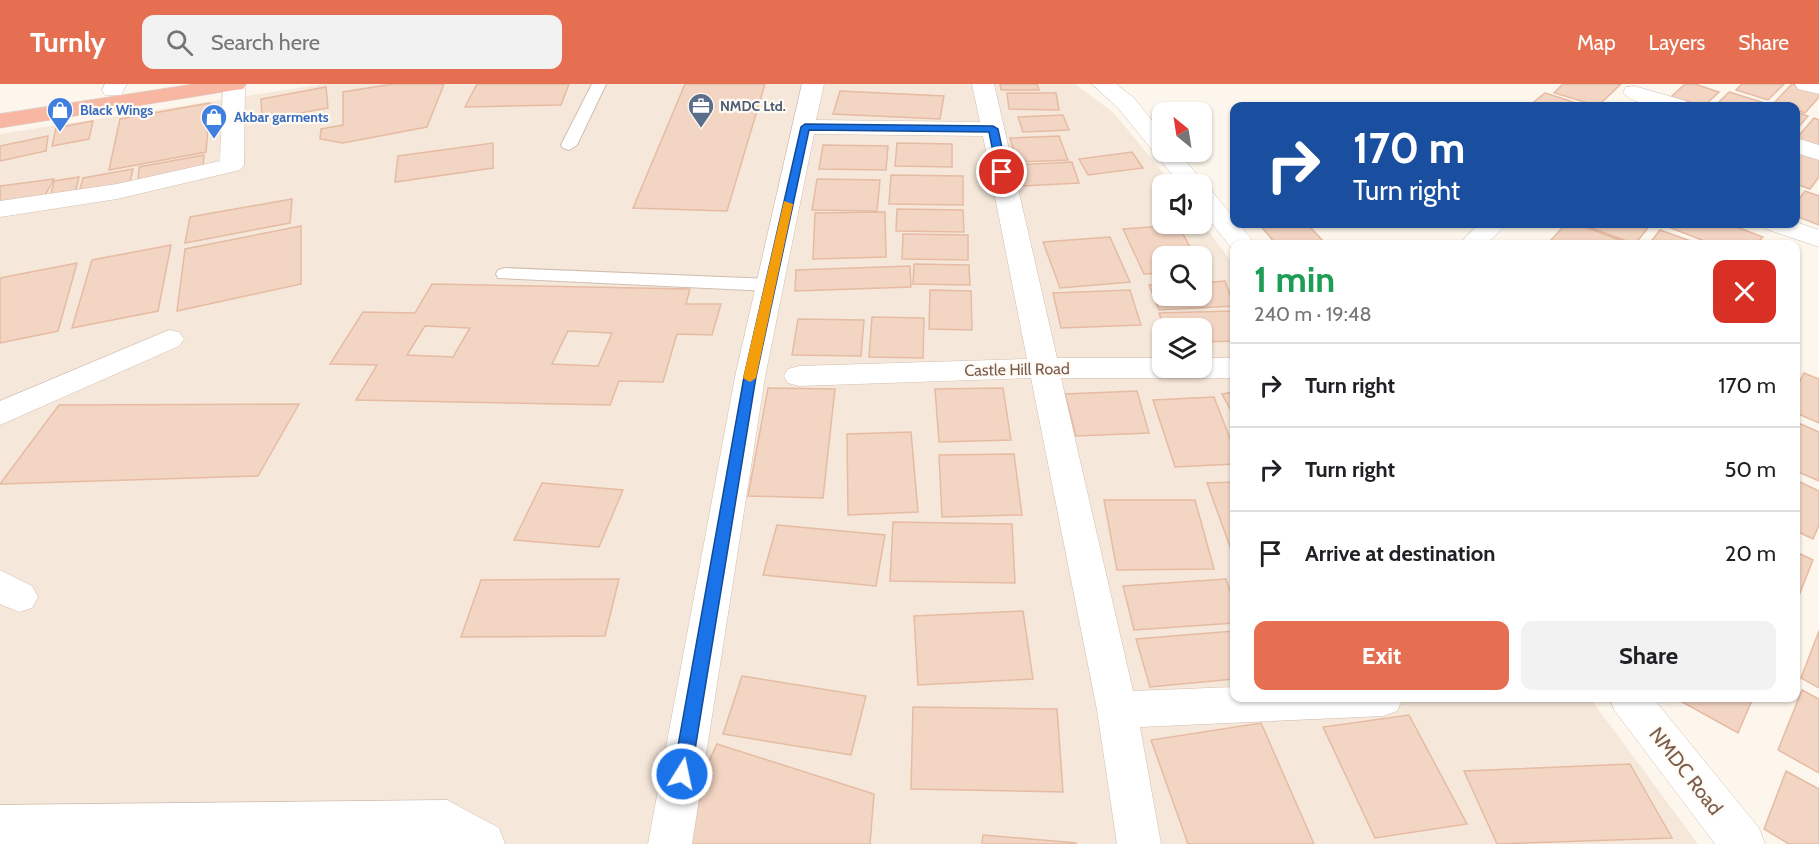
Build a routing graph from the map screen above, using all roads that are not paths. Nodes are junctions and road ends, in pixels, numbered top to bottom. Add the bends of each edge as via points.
1 (148, 84) edge
2 (234, 84) edge
3 (599, 84) edge
4 (813, 84) edge
5 (983, 84) edge
6 (1102, 84) edge
7 (1806, 84) edge
8 (114, 87) edge
9 (1819, 88) edge
10 (1631, 94) edge
11 (1662, 102) edge
12 (0, 106) edge
13 (0, 121) edge
14 (805, 127) junction
15 (993, 129) junction
16 (1152, 135) edge
17 (569, 145) dead end
18 (1800, 146) edge
19 (1819, 153) edge
20 (1174, 162) edge
21 (1185, 174) edge
22 (1212, 207) edge
23 (0, 209) edge
24 (1490, 228) edge
25 (1783, 228) edge
26 (1239, 240) edge
27 (1476, 240) edge
28 (1806, 240) edge
29 (505, 274) dead end
30 (769, 285) junction
31 (169, 339) dead end
32 (1044, 368) junction
33 (1230, 368) edge
34 (799, 376) dead end
35 (0, 414) edge
36 (1294, 702) edge
37 (1632, 702) edge
38 (1117, 710) junction
39 (0, 826) edge
40 (483, 844) edge
41 (670, 844) edge
42 (1139, 844) edge
43 (1743, 844) edge

1 - 8 highway
2 - 13 highway
2 - 23 street via 232,165 121,192
3 - 17 lane
4 - 14 street
5 - 15 street
6 - 16 street via 1126,103
7 - 9 street
8 - 12 highway
10 - 11 street
14 - 15 street
14 - 30 street
15 - 32 street
18 - 19 street
20 - 21 street
22 - 26 street
24 - 27 street
25 - 28 street
29 - 30 lane
30 - 41 street
31 - 35 street
32 - 33 street, Castle Hill Road
32 - 34 street, Castle Hill Road
32 - 38 street
36 - 38 street
37 - 43 street, NMDC Road
38 - 42 street
39 - 40 street via 447,821

